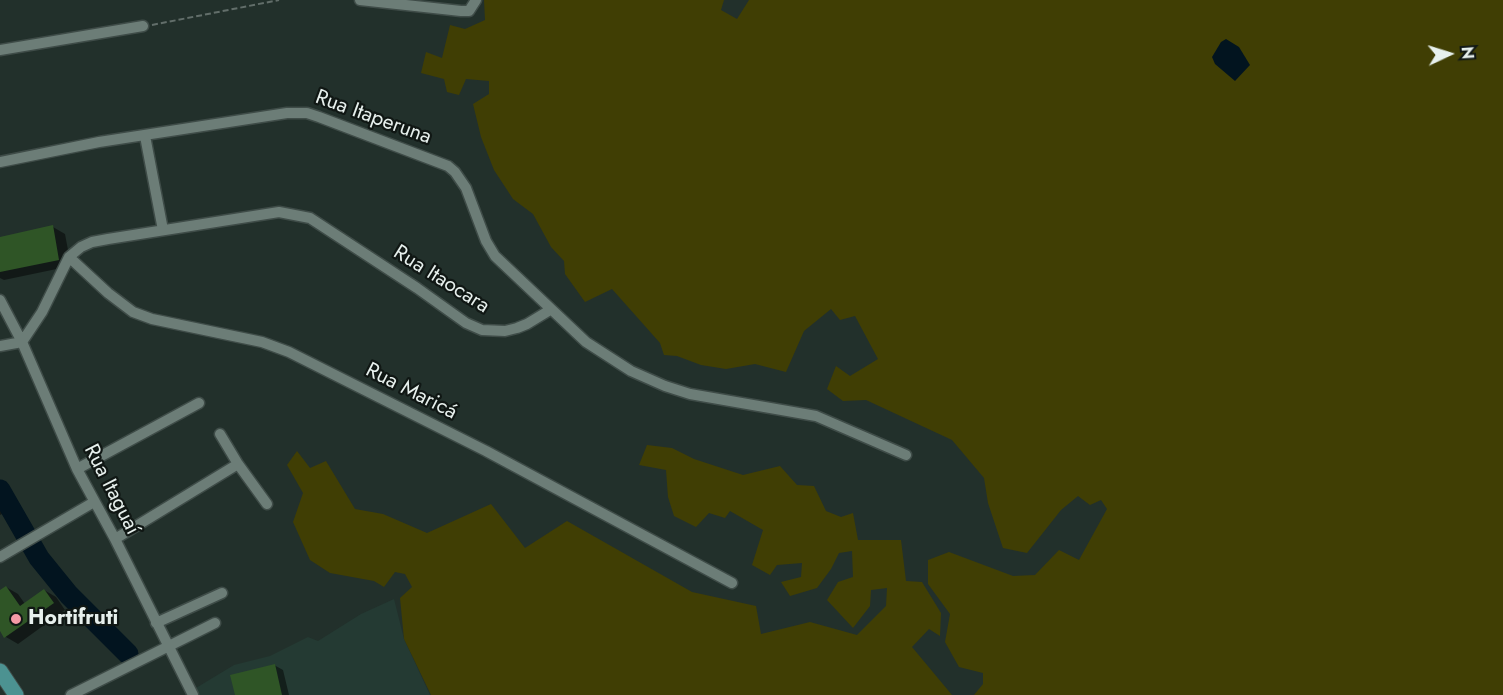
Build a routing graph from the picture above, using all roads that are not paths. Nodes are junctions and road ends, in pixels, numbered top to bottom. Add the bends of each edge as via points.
1 (360, 0) edge
2 (476, 0) edge
3 (143, 26) road end
4 (0, 50) edge
5 (146, 136) junction
6 (0, 162) edge
7 (163, 230) junction
8 (69, 257) junction
9 (0, 300) edge
10 (550, 310) junction
11 (22, 342) junction
12 (0, 346) edge
13 (199, 403) dead end
14 (220, 434) dead end
15 (906, 455) dead end
16 (238, 464) junction
17 (77, 470) junction
18 (94, 502) junction
19 (267, 504) dead end
20 (115, 539) junction
21 (0, 557) edge
22 (732, 583) dead end
23 (222, 593) dead end
24 (156, 623) junction
25 (215, 623) dead end
26 (167, 646) junction
27 (0, 671) edge
28 (16, 695) edge
29 (71, 695) edge
30 (193, 695) edge

1 - 2 street via 461,11 469,10
3 - 4 street
5 - 6 street, Rua Itaperuna
5 - 7 street
5 - 10 street, Rua Itaperuna via 300,112 448,166 461,178 495,256
7 - 8 street, Rua Itaocara via 92,242
7 - 10 street, Rua Itaocara via 291,213 310,218 482,330 517,328
8 - 11 street
8 - 22 street, Rua Maricá via 133,312 289,352
9 - 11 street, Rua Itaguaí
10 - 15 street via 586,342 631,371 665,386 714,399 816,416
11 - 12 street
11 - 17 street, Rua Itaguaí
13 - 17 street
14 - 16 street
16 - 19 street
16 - 20 street
17 - 18 street, Rua Itaguaí
18 - 20 street, Rua Itaguaí
18 - 21 street
20 - 24 street, Rua Itaguaí
23 - 24 street
24 - 26 street, Rua Itaguaí
25 - 26 street
26 - 29 street
26 - 30 street, Rua Itaguaí
27 - 28 main road

